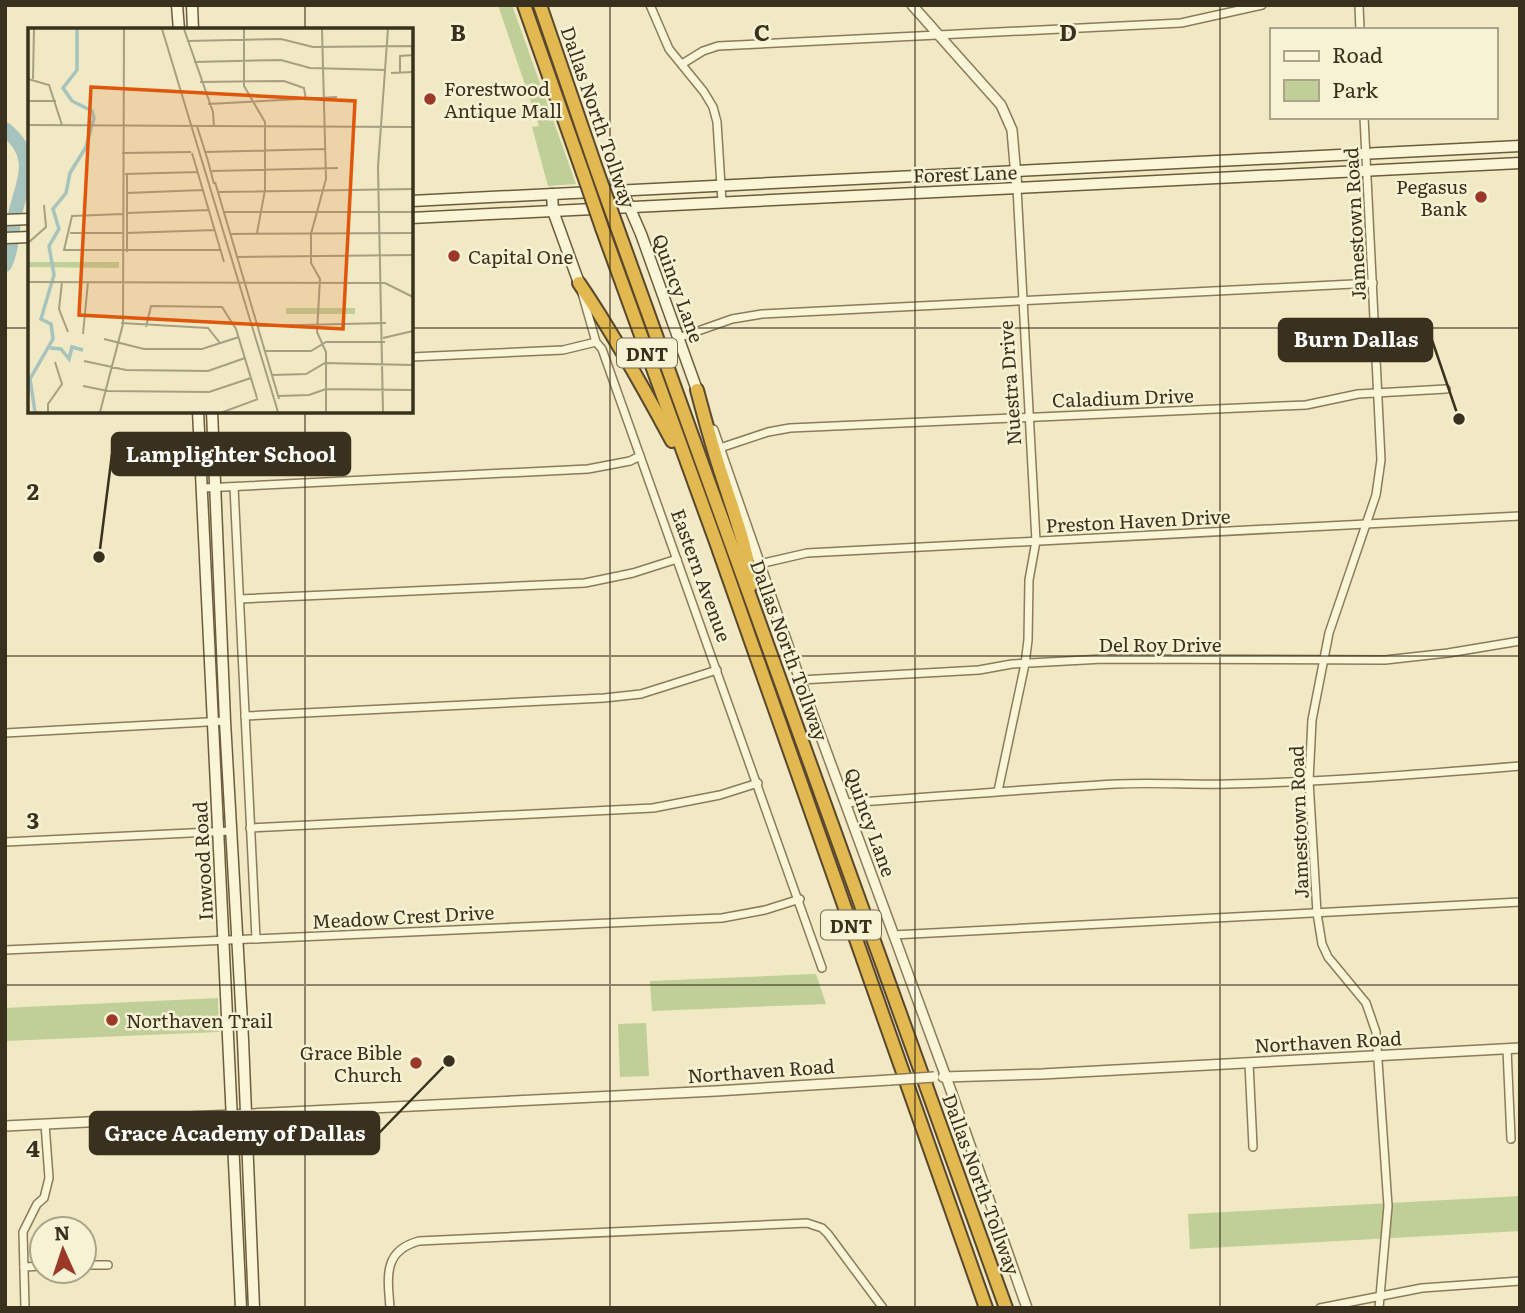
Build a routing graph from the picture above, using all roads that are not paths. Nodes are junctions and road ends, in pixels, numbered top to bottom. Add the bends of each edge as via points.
1 (177, 5) edge
2 (192, 5) edge
3 (524, 5) edge
4 (540, 5) edge
5 (650, 5) edge
6 (912, 5) edge
7 (1262, 5) edge
8 (1359, 5) edge
9 (1241, 8) edge
10 (179, 28) edge
11 (193, 28) edge
12 (1360, 28) edge
13 (939, 34) junction
14 (682, 64) junction
15 (1364, 119) edge
16 (1520, 146) edge
17 (1445, 149) junction
18 (1366, 153) junction
19 (1210, 160) junction
20 (1520, 163) edge
21 (1446, 166) junction
22 (1367, 169) junction
23 (1016, 172) junction
24 (918, 176) junction
25 (1211, 178) junction
26 (824, 180) junction
27 (721, 185) junction
28 (1017, 188) junction
29 (622, 190) junction
30 (919, 192) junction
31 (552, 194) junction
32 (824, 197) junction
33 (413, 201) edge
34 (722, 202) junction
35 (662, 206) junction
36 (630, 208) junction
37 (553, 211) junction
38 (413, 218) edge
39 (5, 220) edge
40 (26, 220) edge
41 (641, 234) junction
42 (26, 237) edge
43 (5, 238) edge
44 (579, 283) junction
45 (1373, 283) junction
46 (1021, 302) junction
47 (678, 338) junction
48 (596, 342) junction
49 (413, 358) edge
50 (1446, 389) dead end
51 (697, 390) junction
52 (1378, 393) junction
53 (198, 413) edge
54 (212, 413) edge
55 (1030, 416) junction
56 (720, 448) junction
57 (640, 456) junction
58 (692, 478) junction
59 (234, 487) junction
60 (202, 488) junction
61 (216, 488) junction
62 (1520, 516) edge
63 (1366, 524) junction
64 (1036, 541) junction
65 (677, 559) junction
66 (759, 564) junction
67 (240, 599) junction
68 (753, 603) junction
69 (221, 624) junction
70 (208, 625) junction
71 (1520, 641) edge
72 (1322, 662) junction
73 (1025, 664) junction
74 (718, 670) junction
75 (800, 680) junction
76 (245, 716) junction
77 (225, 721) junction
78 (212, 722) junction
79 (5, 733) edge
80 (1520, 766) edge
81 (1309, 780) junction
82 (758, 783) junction
83 (998, 791) junction
84 (845, 803) junction
85 (250, 828) junction
86 (231, 831) junction
87 (218, 832) junction
88 (5, 842) edge
89 (800, 899) junction
90 (1520, 902) edge
91 (1317, 913) junction
92 (893, 935) junction
93 (256, 939) junction
94 (224, 940) junction
95 (237, 940) junction
96 (5, 950) edge
97 (822, 968) dead end
98 (1507, 1048) junction
99 (1520, 1048) edge
100 (1378, 1055) junction
101 (1249, 1063) junction
102 (946, 1077) junction
103 (246, 1114) junction
104 (233, 1115) junction
105 (45, 1124) junction
106 (5, 1126) edge
107 (1511, 1139) dead end
108 (1253, 1147) dead end
109 (98, 1265) edge
110 (108, 1265) dead end
111 (24, 1267) junction
112 (28, 1267) edge
113 (1520, 1281) edge
114 (1380, 1296) junction
115 (25, 1308) edge
116 (241, 1308) edge
117 (254, 1308) edge
118 (390, 1308) edge
119 (883, 1308) edge
120 (986, 1308) edge
121 (1006, 1308) edge
122 (1027, 1308) edge
123 (1320, 1308) edge
124 (1379, 1308) edge

1 - 10 main road
2 - 11 main road
3 - 58 highway, Dallas North Tollway / DNT, bridge
4 - 68 highway, Dallas North Tollway / DNT, bridge
5 - 14 street via 662,37
6 - 13 street, Nuestra Drive
7 - 9 street
8 - 12 street
9 - 13 street via 1181,23
13 - 14 street via 718,46
13 - 23 street, Nuestra Drive via 1001,105 1012,130
14 - 27 street via 713,107
15 - 18 street, Jamestown Road
16 - 17 main road, Forest Lane
17 - 18 main road, Forest Lane
17 - 21 main road
18 - 19 main road, Forest Lane
18 - 22 street, Jamestown Road
19 - 23 main road, Forest Lane
19 - 25 main road
20 - 21 main road, Forest Lane
21 - 22 main road, Forest Lane
22 - 25 main road, Forest Lane
22 - 45 street, Jamestown Road
23 - 24 main road, Forest Lane
23 - 28 street, Nuestra Drive
24 - 26 main road, Forest Lane
24 - 30 main road
25 - 28 main road, Forest Lane
26 - 27 main road, Forest Lane
26 - 32 main road
27 - 29 main road, Forest Lane
27 - 34 street
28 - 30 main road, Forest Lane
28 - 46 street, Nuestra Drive
29 - 31 main road, Forest Lane
29 - 36 main road, Quincy Lane
30 - 32 main road, Forest Lane
31 - 33 main road, Forest Lane
31 - 37 main road, Eastern Avenue
32 - 34 main road, Forest Lane
34 - 35 main road, Forest Lane
35 - 36 main road, Forest Lane
35 - 41 main road via 646,214
36 - 37 main road, Forest Lane
36 - 41 main road, Quincy Lane
37 - 38 main road, Forest Lane
37 - 44 main road, Eastern Avenue
39 - 40 main road
41 - 47 main road, Quincy Lane
42 - 43 main road
44 - 48 street, Eastern Avenue
44 - 58 highway
45 - 46 street
45 - 52 street, Jamestown Road
46 - 47 street via 762,314
46 - 55 street, Nuestra Drive
47 - 51 main road, Quincy Lane
48 - 49 street via 562,350
48 - 57 street, Eastern Avenue
50 - 52 street, Caladium Drive
51 - 56 street, Quincy Lane
51 - 68 highway via 750,570
52 - 55 street, Caladium Drive via 1306,405
52 - 63 street, Jamestown Road via 1380,480
53 - 60 main road, Inwood Road
54 - 61 main road, Inwood Road
55 - 56 street, Caladium Drive via 790,428
55 - 64 street, Nuestra Drive
56 - 66 street, Quincy Lane
57 - 59 street via 588,469
57 - 65 street, Eastern Avenue
58 - 120 highway, Dallas North Tollway / DNT
59 - 61 street
59 - 67 street
60 - 61 street
60 - 70 main road, Inwood Road
61 - 69 main road, Inwood Road
62 - 63 street, Preston Haven Drive
63 - 64 street, Preston Haven Drive
63 - 72 street, Jamestown Road
64 - 66 street, Preston Haven Drive via 807,553
64 - 73 street, Nuestra Drive
65 - 67 street via 585,583
65 - 74 street, Eastern Avenue
66 - 75 street, Quincy Lane
67 - 76 street
68 - 121 highway, Dallas North Tollway / DNT
69 - 70 main road
69 - 77 main road, Inwood Road
70 - 78 main road, Inwood Road
71 - 72 street, Del Roy Drive via 1408,658
72 - 73 street, Del Roy Drive via 1103,659
72 - 81 street, Jamestown Road via 1312,720
73 - 75 street, Del Roy Drive
73 - 83 street, Nuestra Drive
74 - 76 street via 641,694 604,698
74 - 82 street, Eastern Avenue
75 - 84 street, Quincy Lane
76 - 85 street
77 - 78 street
77 - 86 main road, Inwood Road
78 - 79 street
78 - 87 main road, Inwood Road
80 - 81 street
81 - 83 street
81 - 91 street, Jamestown Road
82 - 85 street via 653,808
82 - 89 street, Eastern Avenue
83 - 84 street
84 - 92 street, Quincy Lane
85 - 93 street
86 - 87 street
86 - 95 main road, Inwood Road
87 - 88 street
87 - 94 main road, Inwood Road
89 - 93 street, Meadow Crest Drive via 722,918
89 - 97 street, Eastern Avenue
90 - 91 street
91 - 92 street
91 - 100 street, Jamestown Road via 1325,951 1373,1017
92 - 102 street, Quincy Lane
93 - 95 street, Meadow Crest Drive
94 - 95 street, Meadow Crest Drive
94 - 96 street, Meadow Crest Drive
94 - 104 main road, Inwood Road
95 - 103 main road, Inwood Road
98 - 99 street, Northaven Road
98 - 100 street, Northaven Road
98 - 107 street
100 - 101 street, Northaven Road
100 - 114 street, Jamestown Road via 1388,1206
101 - 102 street, Northaven Road
101 - 108 street
102 - 103 street, Northaven Road, bridge
102 - 122 street, Quincy Lane
103 - 104 street, Northaven Road
103 - 117 main road, Inwood Road
104 - 105 street, Northaven Road
104 - 116 main road, Inwood Road
105 - 106 street, Northaven Road
105 - 111 street via 49,1178 44,1198 23,1231
109 - 110 street
111 - 112 street
111 - 115 street
113 - 114 street via 1448,1284
114 - 123 street
114 - 124 street, Jamestown Road
118 - 119 street via 390,1262 399,1250 419,1241 807,1223 828,1234

